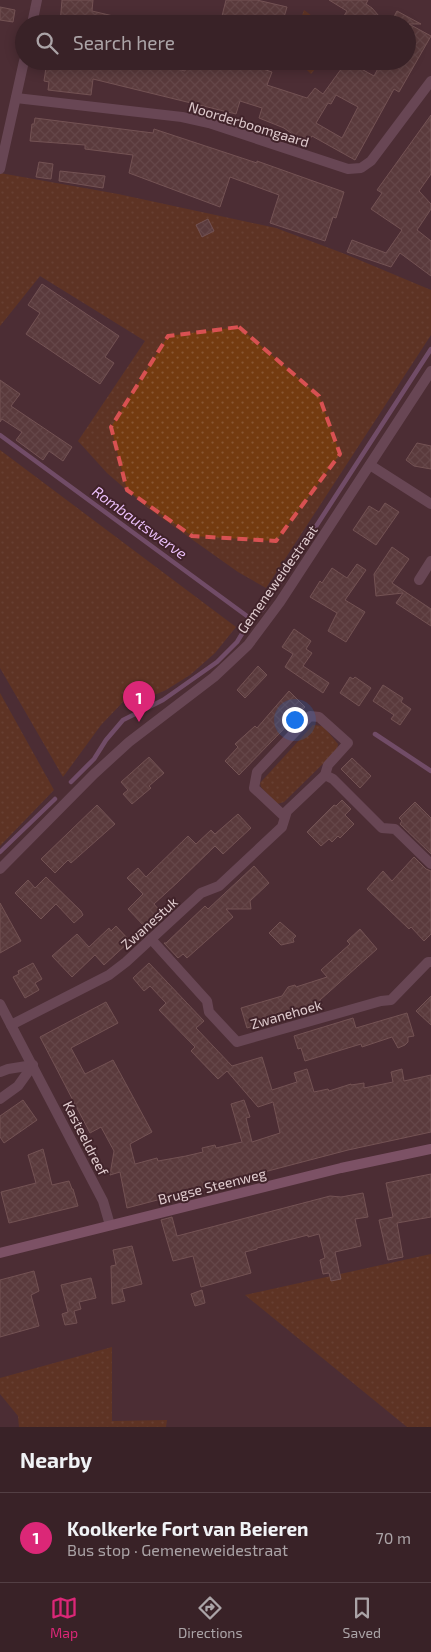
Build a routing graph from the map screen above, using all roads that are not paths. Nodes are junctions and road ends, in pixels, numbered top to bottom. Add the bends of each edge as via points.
1 (37, 0) edge
2 (34, 15) edge
3 (22, 70) edge
4 (431, 80) edge
5 (16, 98) junction
6 (0, 169) edge
7 (431, 371) edge
8 (370, 465) junction
9 (431, 504) edge
10 (431, 562) edge
11 (419, 580) dead end
12 (325, 776) junction
13 (285, 817) junction
14 (431, 864) edge
15 (0, 869) edge
16 (151, 939) junction
17 (431, 962) edge
18 (0, 1004) edge
19 (11, 1025) junction
20 (33, 1065) junction
21 (0, 1072) edge
22 (0, 1099) edge
23 (431, 1149) edge
24 (110, 1225) junction
25 (0, 1253) edge

1 - 2 street
3 - 5 street
4 - 5 street, Noorderboomgaard via 371,161 361,168 348,169 182,117
5 - 6 street
7 - 8 street, Gemeneweidestraat
8 - 9 street
8 - 15 street, Gemeneweidestraat via 248,645 214,677 129,742
10 - 11 street
12 - 13 street, Zwanestuk via 287,811
12 - 13 street, Zwanestuk via 328,765 348,743 319,717 310,716 257,772 254,788
12 - 14 street via 333,779 382,828 395,829
13 - 16 street, Zwanestuk via 282,828 219,886 202,893
16 - 17 street, Zwanehoek via 207,1001 209,1012 237,1042 391,1000
16 - 19 street, Zwanestuk via 109,975
18 - 19 street, Kasteeldreef
19 - 20 street, Kasteeldreef
20 - 21 street
20 - 22 street via 18,1086
20 - 24 street, Kasteeldreef via 103,1201
23 - 24 main road, Brugse Steenweg
24 - 25 main road, Brugse Steenweg

